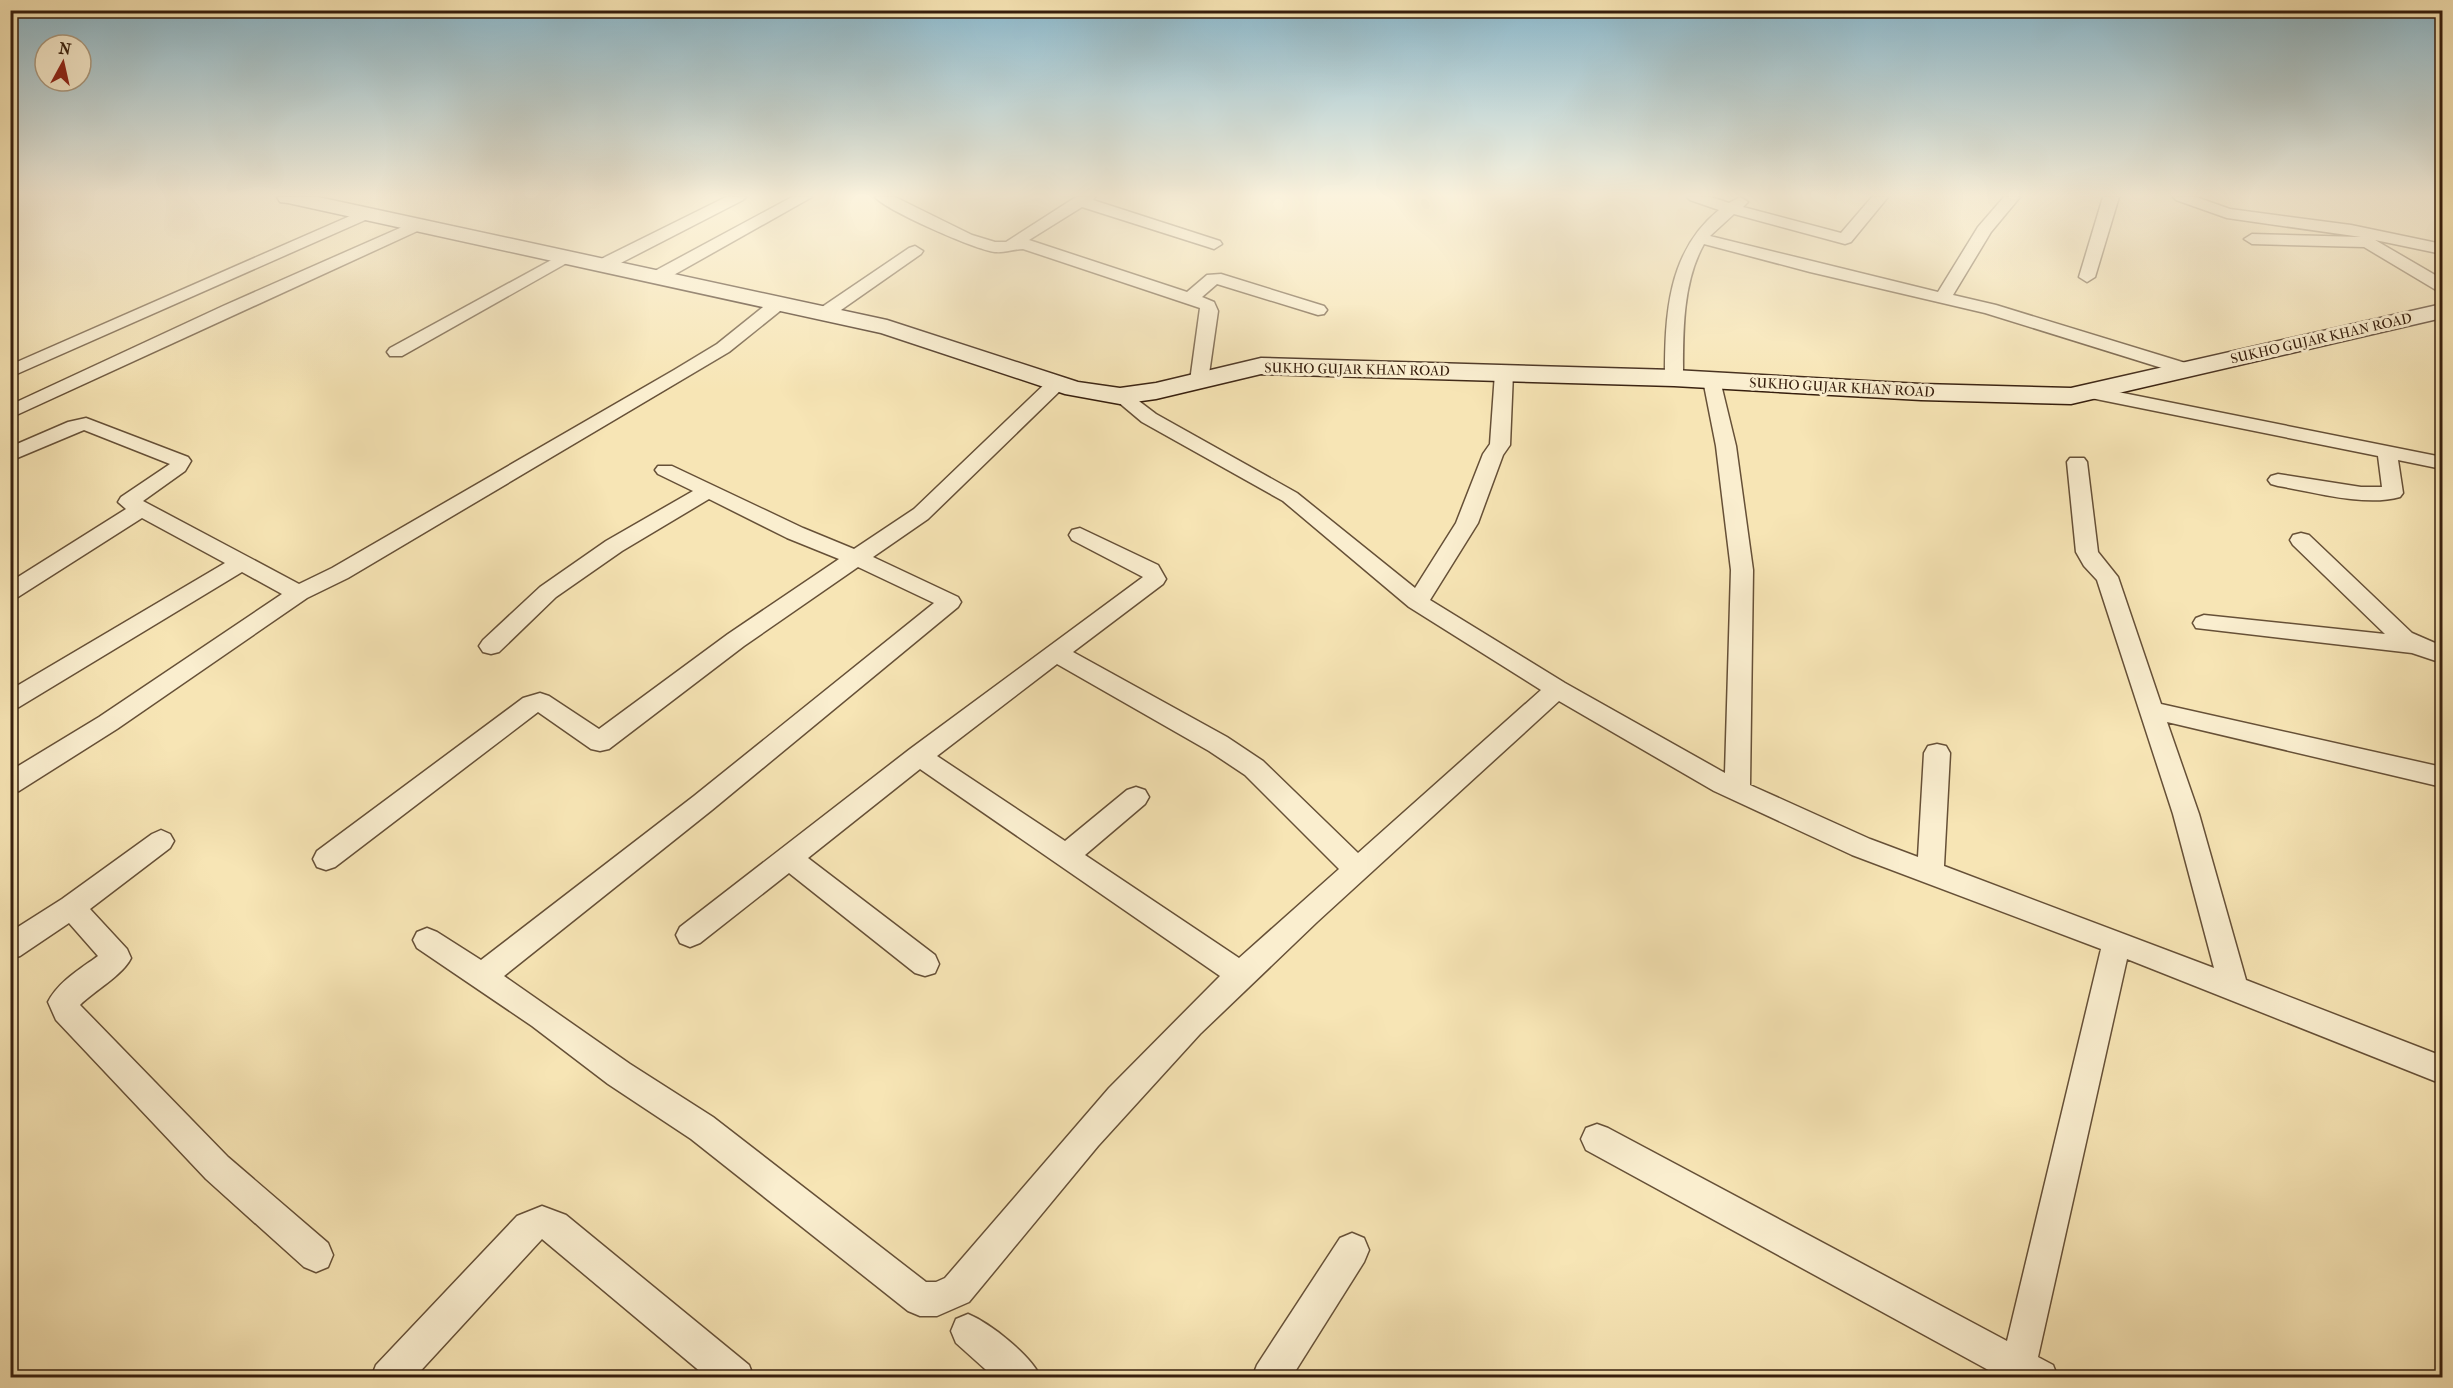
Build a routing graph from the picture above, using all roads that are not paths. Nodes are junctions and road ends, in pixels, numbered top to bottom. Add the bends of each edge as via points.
1 (258, 262) edge
2 (336, 262) edge
3 (557, 262) edge
4 (588, 262) edge
5 (609, 262) edge
6 (685, 262) edge
7 (899, 262) edge
8 (1080, 262) edge
9 (1688, 262) edge
10 (1790, 262) edge
11 (1965, 262) edge
12 (2092, 262) edge
13 (2401, 262) edge
14 (603, 265) junction
15 (657, 277) junction
16 (2087, 277) dead end
17 (2442, 286) edge
18 (1190, 298) junction
19 (1943, 298) junction
20 (779, 303) junction
21 (1318, 310) dead end
22 (2442, 311) edge
23 (825, 313) junction
24 (396, 352) dead end
25 (2185, 369) junction
26 (10, 372) edge
27 (1504, 373) junction
28 (1674, 378) junction
29 (1712, 380) junction
30 (1199, 381) junction
31 (1056, 383) junction
32 (2088, 392) junction
33 (1120, 396) junction
34 (10, 412) edge
35 (2387, 453) junction
36 (10, 455) edge
37 (2077, 462) dead end
38 (2442, 464) edge
39 (665, 470) dead end
40 (2278, 480) dead end
41 (710, 490) junction
42 (140, 510) junction
43 (1080, 535) dead end
44 (2301, 540) dead end
45 (855, 557) junction
46 (241, 563) junction
47 (10, 592) edge
48 (299, 593) junction
49 (1417, 602) junction
50 (2204, 623) dead end
51 (2414, 645) junction
52 (491, 646) dead end
53 (1057, 654) junction
54 (2442, 655) edge
55 (1557, 689) junction
56 (10, 701) edge
57 (2151, 711) junction
58 (1937, 753) dead end
59 (919, 756) junction
60 (2442, 777) edge
61 (10, 784) edge
62 (1737, 790) junction
63 (1136, 797) dead end
64 (161, 841) dead end
65 (1067, 855) junction
66 (789, 858) junction
67 (326, 859) dead end
68 (1358, 870) junction
69 (1930, 873) junction
70 (72, 907) junction
71 (690, 935) dead end
72 (428, 940) dead end
73 (2117, 942) junction
74 (10, 947) edge
75 (925, 964) dead end
76 (1241, 975) junction
77 (481, 978) junction
78 (2234, 988) junction
79 (2442, 1070) edge
80 (1596, 1139) dead end
81 (1352, 1250) dead end
82 (316, 1255) dead end
83 (968, 1331) dead end
84 (2029, 1372) edge
85 (389, 1377) edge
86 (736, 1377) edge
87 (1023, 1377) edge
88 (1270, 1377) edge

1 - 26 street
2 - 34 street
3 - 24 street
4 - 14 main road, SUKHO GUJAR KHAN ROAD
5 - 14 street
6 - 15 street
7 - 23 street
8 - 18 street
9 - 28 street via 1673,340
10 - 19 street
11 - 19 street
12 - 16 street
13 - 17 street
14 - 15 main road, SUKHO GUJAR KHAN ROAD
15 - 20 main road, SUKHO GUJAR KHAN ROAD
18 - 21 street via 1213,279 1221,279
18 - 30 street via 1209,310
19 - 25 street
20 - 23 main road, SUKHO GUJAR KHAN ROAD
20 - 48 street via 723,348 653,391 349,568
22 - 25 main road, SUKHO GUJAR KHAN ROAD
23 - 31 main road, SUKHO GUJAR KHAN ROAD via 887,327
25 - 32 main road, SUKHO GUJAR KHAN ROAD
27 - 28 main road, SUKHO GUJAR KHAN ROAD
27 - 30 main road, SUKHO GUJAR KHAN ROAD via 1261,366
27 - 49 street via 1500,446 1493,454 1467,523
28 - 29 main road, SUKHO GUJAR KHAN ROAD
29 - 32 main road, SUKHO GUJAR KHAN ROAD via 1921,392 2071,396
29 - 62 street via 1726,446 1742,570
30 - 33 main road, SUKHO GUJAR KHAN ROAD
31 - 33 main road, SUKHO GUJAR KHAN ROAD
31 - 45 street via 921,514
32 - 35 street
33 - 49 street via 1149,418 1290,496
35 - 38 street
35 - 40 street via 2393,493 2361,493
36 - 42 street via 86,424 181,461 128,502
37 - 57 street via 2087,552 2107,577
39 - 41 street
41 - 45 street via 784,528
41 - 52 street via 614,546 548,592
42 - 46 street
42 - 47 street
43 - 53 street via 1150,570 1155,579
44 - 51 street
45 - 67 street via 600,742 540,702 532,704
45 - 77 street via 950,602
46 - 48 street
46 - 56 street
48 - 61 street via 108,723
49 - 55 street
50 - 51 street
51 - 54 street
53 - 59 street
53 - 68 street via 1254,768
55 - 62 street
55 - 68 street
57 - 60 street
57 - 78 street via 2194,837
58 - 69 street
59 - 65 street
59 - 66 street
62 - 69 street via 1861,847
63 - 65 street
64 - 70 street
65 - 76 street
66 - 71 street
66 - 75 street
68 - 76 street
69 - 73 street
70 - 74 street
70 - 82 street via 117,958 63,1002 66,1011 216,1168
72 - 77 street
73 - 78 street
73 - 84 street
76 - 77 street via 1140,1075 957,1290 937,1299 920,1299 702,1128
78 - 79 street
80 - 84 street
81 - 88 street
83 - 87 street
85 - 86 street via 529,1228 542,1222 555,1227

